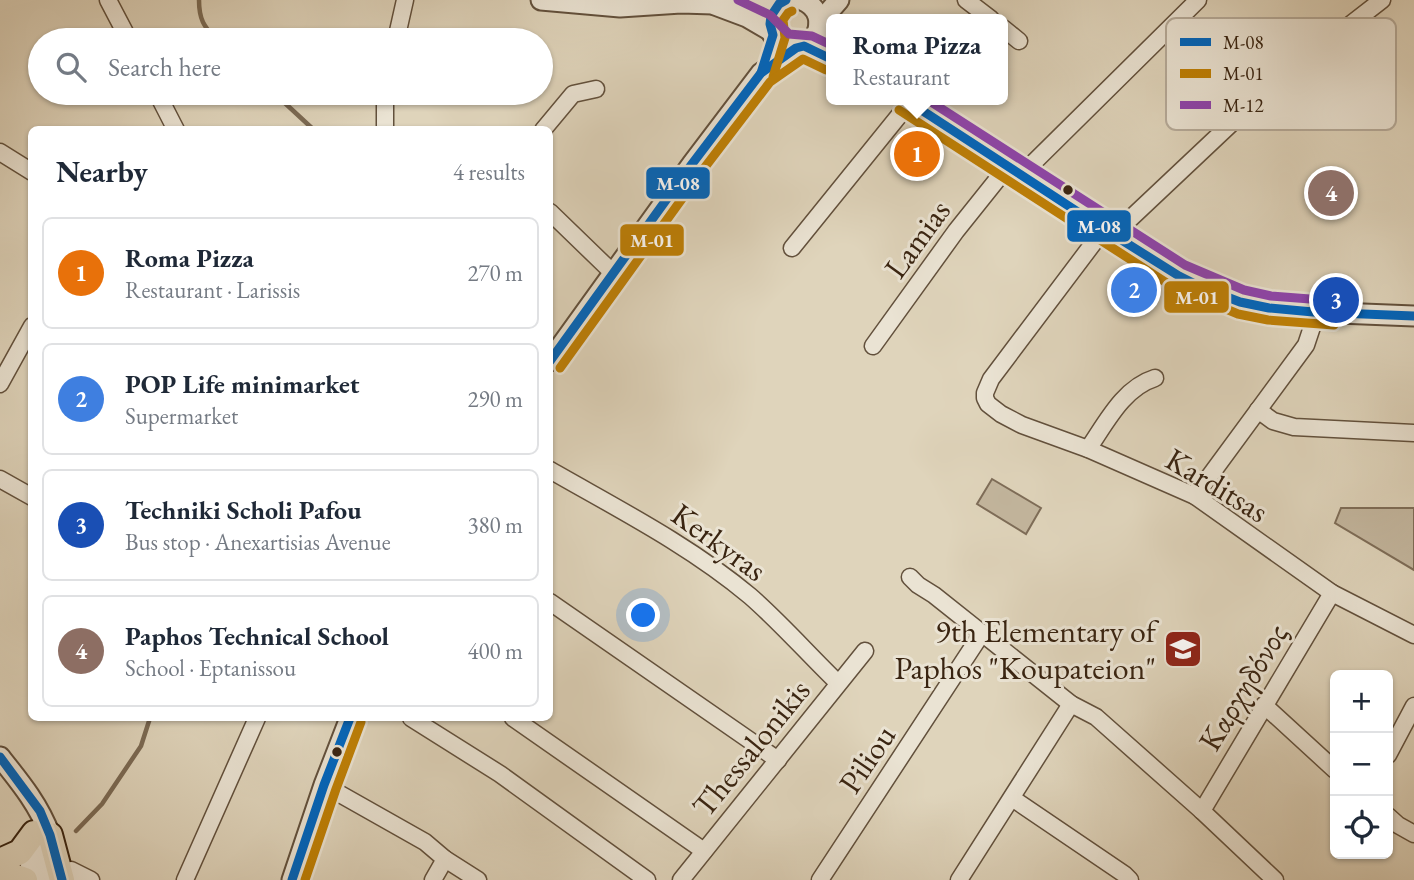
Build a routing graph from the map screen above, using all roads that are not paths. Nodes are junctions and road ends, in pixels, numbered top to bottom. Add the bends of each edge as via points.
1 (108, 0) edge
2 (405, 0) edge
3 (541, 0) edge
4 (786, 0) edge
5 (802, 0) edge
6 (966, 0) edge
7 (1198, 0) edge
8 (1382, 0) edge
9 (569, 2) edge
10 (713, 5) junction
11 (984, 14) edge
12 (1179, 18) edge
13 (1359, 18) edge
14 (123, 28) edge
15 (399, 28) edge
16 (823, 30) edge
17 (1166, 30) edge
18 (1008, 32) edge
19 (772, 33) junction
20 (1019, 41) dead end
21 (800, 47) junction
22 (826, 57) edge
23 (761, 73) junction
24 (596, 89) dead end
25 (163, 105) edge
26 (385, 105) edge
27 (905, 105) edge
28 (914, 105) edge
29 (174, 126) edge
30 (384, 126) edge
31 (545, 126) edge
32 (1222, 130) edge
33 (0, 152) edge
34 (28, 170) edge
35 (1015, 171) junction
36 (553, 215) edge
37 (1108, 232) junction
38 (792, 248) dead end
39 (613, 273) junction
40 (1313, 312) junction
41 (1414, 316) edge
42 (28, 333) edge
43 (873, 346) dead end
44 (553, 357) edge
45 (1154, 378) dead end
46 (0, 384) edge
47 (1258, 410) junction
48 (1414, 433) edge
49 (1088, 449) junction
50 (553, 472) edge
51 (0, 479) edge
52 (28, 495) edge
53 (1195, 496) junction
54 (911, 577) dead end
55 (1332, 593) junction
56 (553, 604) edge
57 (982, 634) junction
58 (1414, 635) edge
59 (865, 652) dead end
60 (838, 683) junction
61 (1071, 705) junction
62 (1264, 705) junction
63 (1414, 706) edge
64 (256, 721) edge
65 (349, 721) edge
66 (416, 721) edge
67 (517, 721) edge
68 (1393, 746) edge
69 (0, 757) edge
70 (778, 760) junction
71 (1330, 765) edge
72 (324, 785) junction
73 (1012, 798) junction
74 (1202, 810) junction
75 (1393, 820) edge
76 (42, 834) junction
77 (1414, 834) edge
78 (704, 852) junction
79 (445, 859) junction
80 (0, 861) edge
81 (0, 871) edge
82 (66, 875) edge
83 (27, 880) edge
84 (45, 880) edge
85 (90, 880) edge
86 (186, 880) edge
87 (292, 880) edge
88 (433, 880) edge
89 (478, 880) edge
90 (648, 880) edge
91 (681, 880) edge
92 (820, 880) edge
93 (959, 880) edge
94 (1130, 880) edge
95 (1275, 880) edge

1 - 14 street
2 - 15 street
3 - 9 street
4 - 10 street
4 - 19 street via 771,16
5 - 16 street via 816,10
6 - 11 street
7 - 12 street, Lamias
8 - 13 street
9 - 10 street via 620,7
10 - 19 street via 747,17
16 - 21 street
17 - 35 street, Lamias
18 - 20 street
19 - 21 street via 782,45
19 - 23 street
21 - 22 street
21 - 23 street
23 - 39 street
24 - 31 street via 573,94
25 - 29 street
26 - 30 street
27 - 38 street
28 - 35 street
32 - 37 street
33 - 34 street
35 - 37 street
35 - 43 street, Lamias via 956,231
36 - 39 street
37 - 40 street via 1179,276 1240,302
37 - 49 street, Karditsas via 990,379 985,393 988,404 1019,424
39 - 44 street
40 - 41 street
40 - 47 street via 1306,345
42 - 46 street
45 - 49 street via 1132,389
47 - 48 street via 1273,421 1294,427
47 - 53 street
49 - 53 street, Karditsas
50 - 60 street, Kerkyras via 702,559 751,597
51 - 52 street
53 - 55 street, Karditsas
54 - 57 street
55 - 58 street, Karditsas
55 - 62 street, Καρχηδόνος
56 - 70 street
57 - 61 street
57 - 92 street, Piliou
59 - 60 street, Thessalonikis
60 - 70 street, Thessalonikis
61 - 73 street
61 - 74 street via 1096,717
62 - 71 street
62 - 74 street, Καρχηδόνος
63 - 68 street
64 - 86 street
65 - 72 street
66 - 90 street via 500,774
67 - 78 street
69 - 76 street via 35,803
70 - 78 street, Thessalonikis
72 - 79 street via 425,842
72 - 87 street
73 - 93 street
73 - 94 street
74 - 95 street
75 - 77 street
76 - 80 main road via 15,856
76 - 82 main road
76 - 83 street
76 - 84 street
78 - 91 street, Thessalonikis
79 - 88 street
79 - 89 street
81 - 83 main road
82 - 85 street

